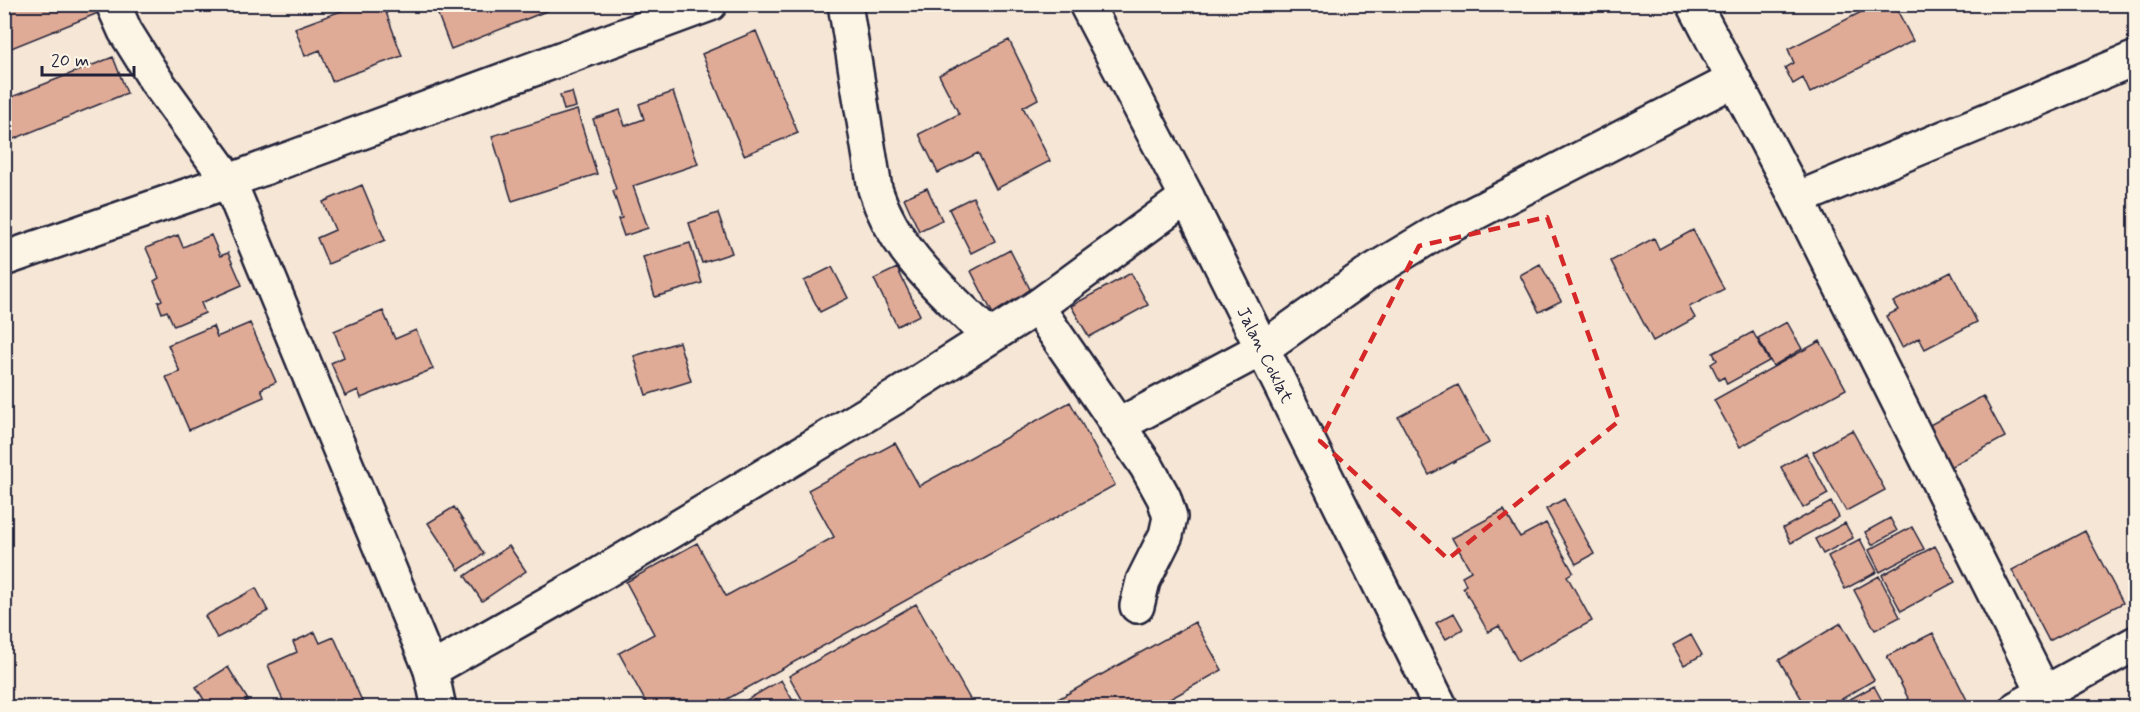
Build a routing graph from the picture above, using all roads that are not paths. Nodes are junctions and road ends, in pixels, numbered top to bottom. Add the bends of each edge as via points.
1 (113, 4) edge
2 (710, 4) edge
3 (844, 4) edge
4 (1086, 4) edge
5 (1694, 4) edge
6 (2136, 58) edge
7 (1734, 80) junction
8 (229, 181) junction
9 (1187, 197) junction
10 (1797, 199) junction
11 (4, 259) edge
12 (1037, 308) junction
13 (989, 336) junction
14 (1263, 348) junction
15 (1117, 426) junction
16 (1137, 606) dead end
17 (2136, 643) edge
18 (431, 670) junction
19 (2030, 700) edge
20 (439, 708) edge
21 (1441, 708) edge

1 - 8 street via 155,79
2 - 8 street
3 - 13 street via 874,189 881,210 918,267
4 - 9 street, Jalan Coklat
5 - 7 street
6 - 10 street
7 - 10 street
7 - 14 street via 1434,234 1366,275
8 - 11 street
8 - 18 street
9 - 12 street
9 - 14 street, Jalan Coklat
10 - 19 street
12 - 13 street
12 - 15 street
13 - 18 street via 897,396 602,573
14 - 15 street
14 - 21 street, Jalan Coklat
15 - 16 street via 1146,466 1170,517 1166,535 1143,581
17 - 19 street
18 - 20 street

